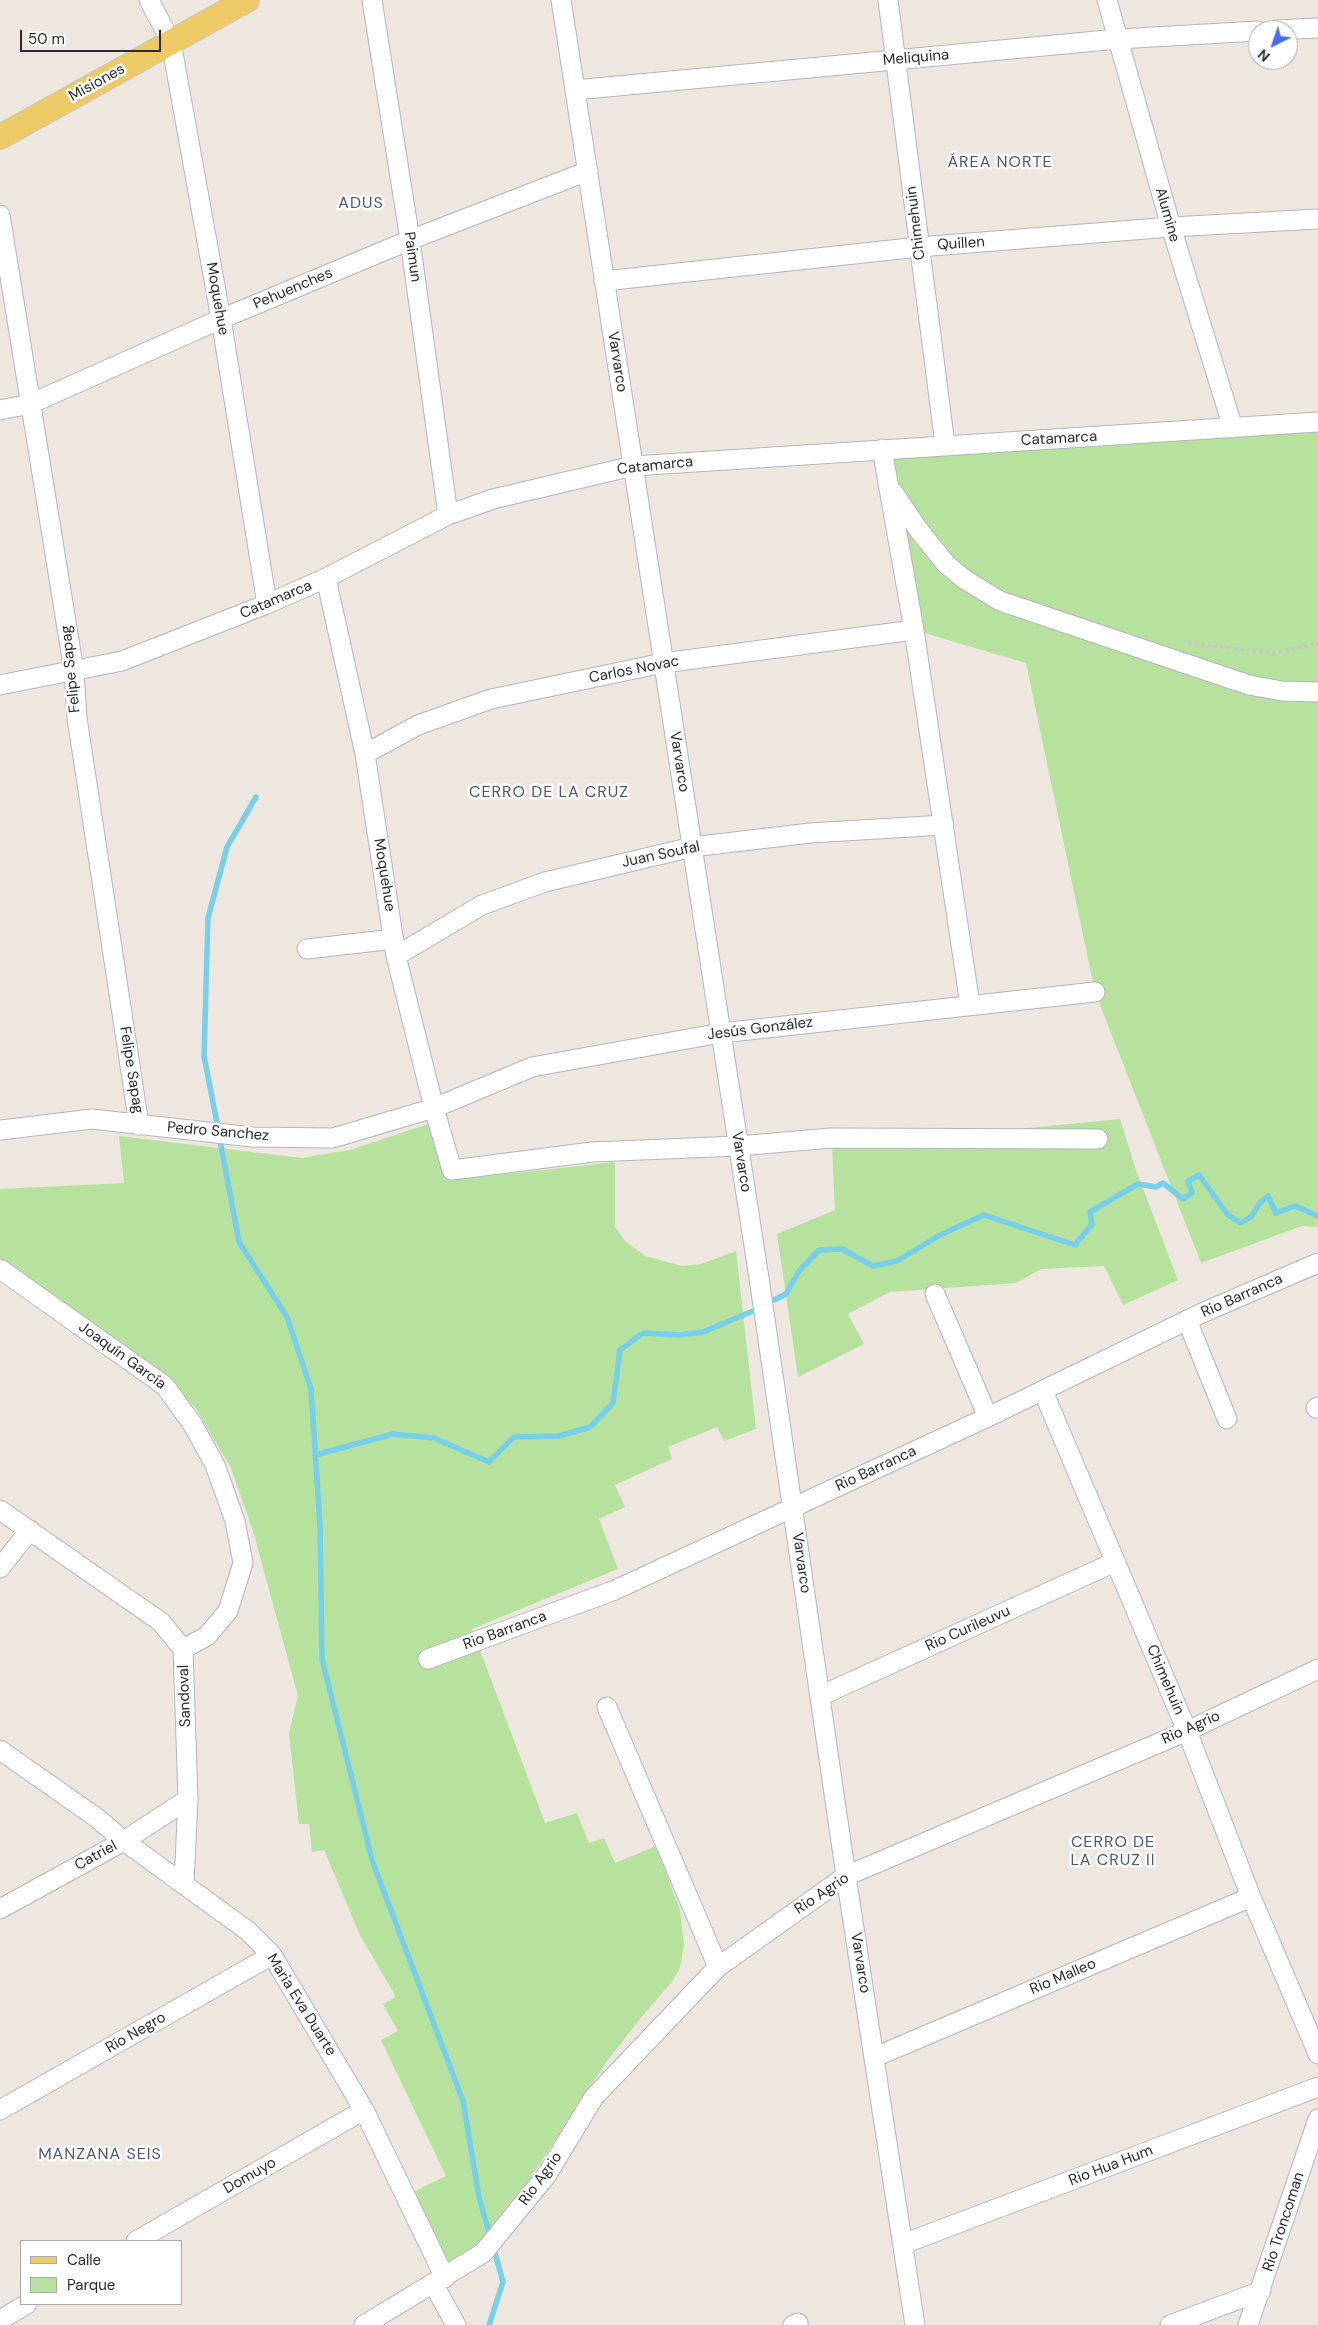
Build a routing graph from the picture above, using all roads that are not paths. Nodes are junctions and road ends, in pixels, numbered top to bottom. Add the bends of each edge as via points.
1 (149, 0) edge
2 (247, 0) edge
3 (372, 0) edge
4 (562, 0) edge
5 (888, 0) edge
6 (1107, 0) edge
7 (1318, 28) edge
8 (1298, 29) edge
9 (1248, 32) edge
10 (1118, 40) junction
11 (171, 42) junction
12 (897, 60) junction
13 (575, 90) junction
14 (0, 137) edge
15 (588, 171) junction
16 (0, 214) edge
17 (1318, 219) edge
18 (1170, 227) junction
19 (410, 240) junction
20 (918, 247) junction
21 (604, 281) junction
22 (220, 319) junction
23 (30, 404) junction
24 (0, 410) edge
25 (1318, 422) edge
26 (1233, 428) junction
27 (945, 445) junction
28 (882, 448) junction
29 (633, 466) junction
30 (889, 484) junction
31 (448, 515) junction
32 (326, 578) junction
33 (267, 604) junction
34 (914, 630) junction
35 (663, 663) junction
36 (74, 671) junction
37 (0, 685) edge
38 (1318, 692) edge
39 (365, 754) junction
40 (944, 825) junction
41 (692, 847) junction
42 (395, 947) junction
43 (307, 949) dead end
44 (1095, 992) dead end
45 (970, 1005) junction
46 (721, 1033) junction
47 (434, 1108) junction
48 (139, 1125) junction
49 (0, 1130) edge
50 (1098, 1139) dead end
51 (739, 1146) junction
52 (1318, 1263) edge
53 (0, 1270) edge
54 (936, 1294) dead end
55 (1188, 1320) junction
56 (1043, 1391) junction
57 (988, 1417) junction
58 (1227, 1419) dead end
59 (793, 1508) junction
60 (0, 1510) edge
61 (30, 1530) junction
62 (1115, 1562) junction
63 (0, 1568) edge
64 (183, 1649) junction
65 (428, 1659) dead end
66 (1318, 1669) edge
67 (820, 1696) junction
68 (607, 1707) dead end
69 (1187, 1731) junction
70 (0, 1750) edge
71 (188, 1799) junction
72 (124, 1841) junction
73 (846, 1876) junction
74 (184, 1884) junction
75 (1251, 1897) junction
76 (0, 1909) edge
77 (272, 1955) junction
78 (718, 1966) junction
79 (1318, 2054) edge
80 (874, 2057) junction
81 (1318, 2087) edge
82 (0, 2110) edge
83 (364, 2110) junction
84 (1318, 2119) edge
85 (138, 2240) edge
86 (903, 2244) junction
87 (439, 2281) junction
88 (1261, 2291) junction
89 (26, 2305) edge
90 (0, 2320) edge
91 (364, 2325) edge
92 (456, 2325) edge
93 (915, 2325) edge
94 (1170, 2325) edge
95 (1248, 2325) edge

1 - 11 street, Moquehue
2 - 11 main road, Misiones
3 - 19 street, Paimun
4 - 13 street, Varvarco
5 - 12 street, Chimehuin
6 - 10 street, Alumine
7 - 8 street
9 - 10 street, Meliquina
10 - 12 street, Meliquina
10 - 18 street, Alumine
11 - 14 main road, Misiones
11 - 22 street, Moquehue
12 - 13 street, Meliquina
12 - 20 street, Chimehuin
13 - 15 street, Varvarco
15 - 19 street, Pehuenches
15 - 21 street, Varvarco
16 - 23 street, Felipe Sapag
17 - 18 street, Quillen
18 - 20 street, Quillen
18 - 26 street, Alumine
19 - 22 street, Pehuenches
19 - 31 street, Paimun
20 - 21 street, Quillen
20 - 27 street, Chimehuin
21 - 29 street, Varvarco
22 - 23 street, Pehuenches
22 - 33 street, Moquehue
23 - 24 street, Pehuenches
23 - 36 street, Felipe Sapag
25 - 26 street, Catamarca
26 - 27 street, Catamarca
27 - 28 street, Catamarca
28 - 29 street, Catamarca
28 - 30 street
29 - 31 street, Catamarca via 493,499
29 - 35 street, Varvarco
30 - 34 street
30 - 38 street via 946,564 1000,601 1248,685
31 - 32 street, Catamarca
32 - 33 street, Catamarca
32 - 39 street, Moquehue
33 - 36 street, Catamarca via 122,661
34 - 35 street, Carlos Novac
34 - 40 street
35 - 39 street, Carlos Novac via 491,699 418,725
35 - 41 street, Varvarco
36 - 37 street, Catamarca
36 - 48 street, Felipe Sapag via 76,718
39 - 42 street, Moquehue
40 - 41 street, Juan Soufal via 810,833
40 - 45 street
41 - 42 street, Juan Soufal via 545,882 482,905
41 - 46 street, Varvarco
42 - 43 street
42 - 47 street, Moquehue
44 - 45 street, Jesús González
45 - 46 street, Jesús González
46 - 47 street, Jesús González via 532,1067
46 - 51 street, Varvarco
47 - 48 street, Pedro Sanchez via 333,1138 252,1138
47 - 51 street, Moquehue via 452,1170 592,1152
48 - 49 street, Pedro Sanchez via 92,1119
50 - 51 street via 831,1138
51 - 59 street, Varvarco
52 - 55 street, Rio Barranca
53 - 64 street, Joaquín García via 166,1386 193,1424 215,1465 236,1521 243,1564 228,1611 207,1636
54 - 57 street
55 - 56 street, Rio Barranca
55 - 58 street
56 - 57 street, Rio Barranca
56 - 62 street, Chimehuin
57 - 59 street, Rio Barranca
59 - 65 street, Rio Barranca via 615,1590
59 - 67 street, Varvarco
60 - 61 street, Sandoval
61 - 63 street
61 - 64 street, Sandoval via 161,1622
62 - 67 street, Rio Curileuvu
62 - 69 street, Chimehuin
64 - 71 street, Sandoval
66 - 69 street, Rio Agrio
67 - 73 street, Varvarco
68 - 78 street
69 - 73 street, Rio Agrio
69 - 75 street, Chimehuin
70 - 72 street, Maria Eva Duarte via 97,1818
71 - 72 street, Catriel
71 - 74 street, Sandoval
72 - 74 street, Maria Eva Duarte
72 - 76 street, Catriel
73 - 78 street, Rio Agrio
73 - 80 street, Varvarco
74 - 77 street, Maria Eva Duarte via 248,1931
75 - 79 street, Chimehuin
75 - 80 street, Rio Malleo
77 - 82 street, Río Negro
77 - 83 street, Maria Eva Duarte
78 - 87 street, Rio Agrio via 594,2097 546,2176 483,2253
80 - 86 street, Varvarco
81 - 86 street, Rio Hua Hum
83 - 85 street, Domuyo
83 - 87 street, Maria Eva Duarte
84 - 88 street, Rio Troncoman
86 - 93 street, Varvarco
87 - 91 street, Rio Agrio
87 - 92 street, Maria Eva Duarte
88 - 94 street
88 - 95 street, Rio Troncoman
89 - 90 street

